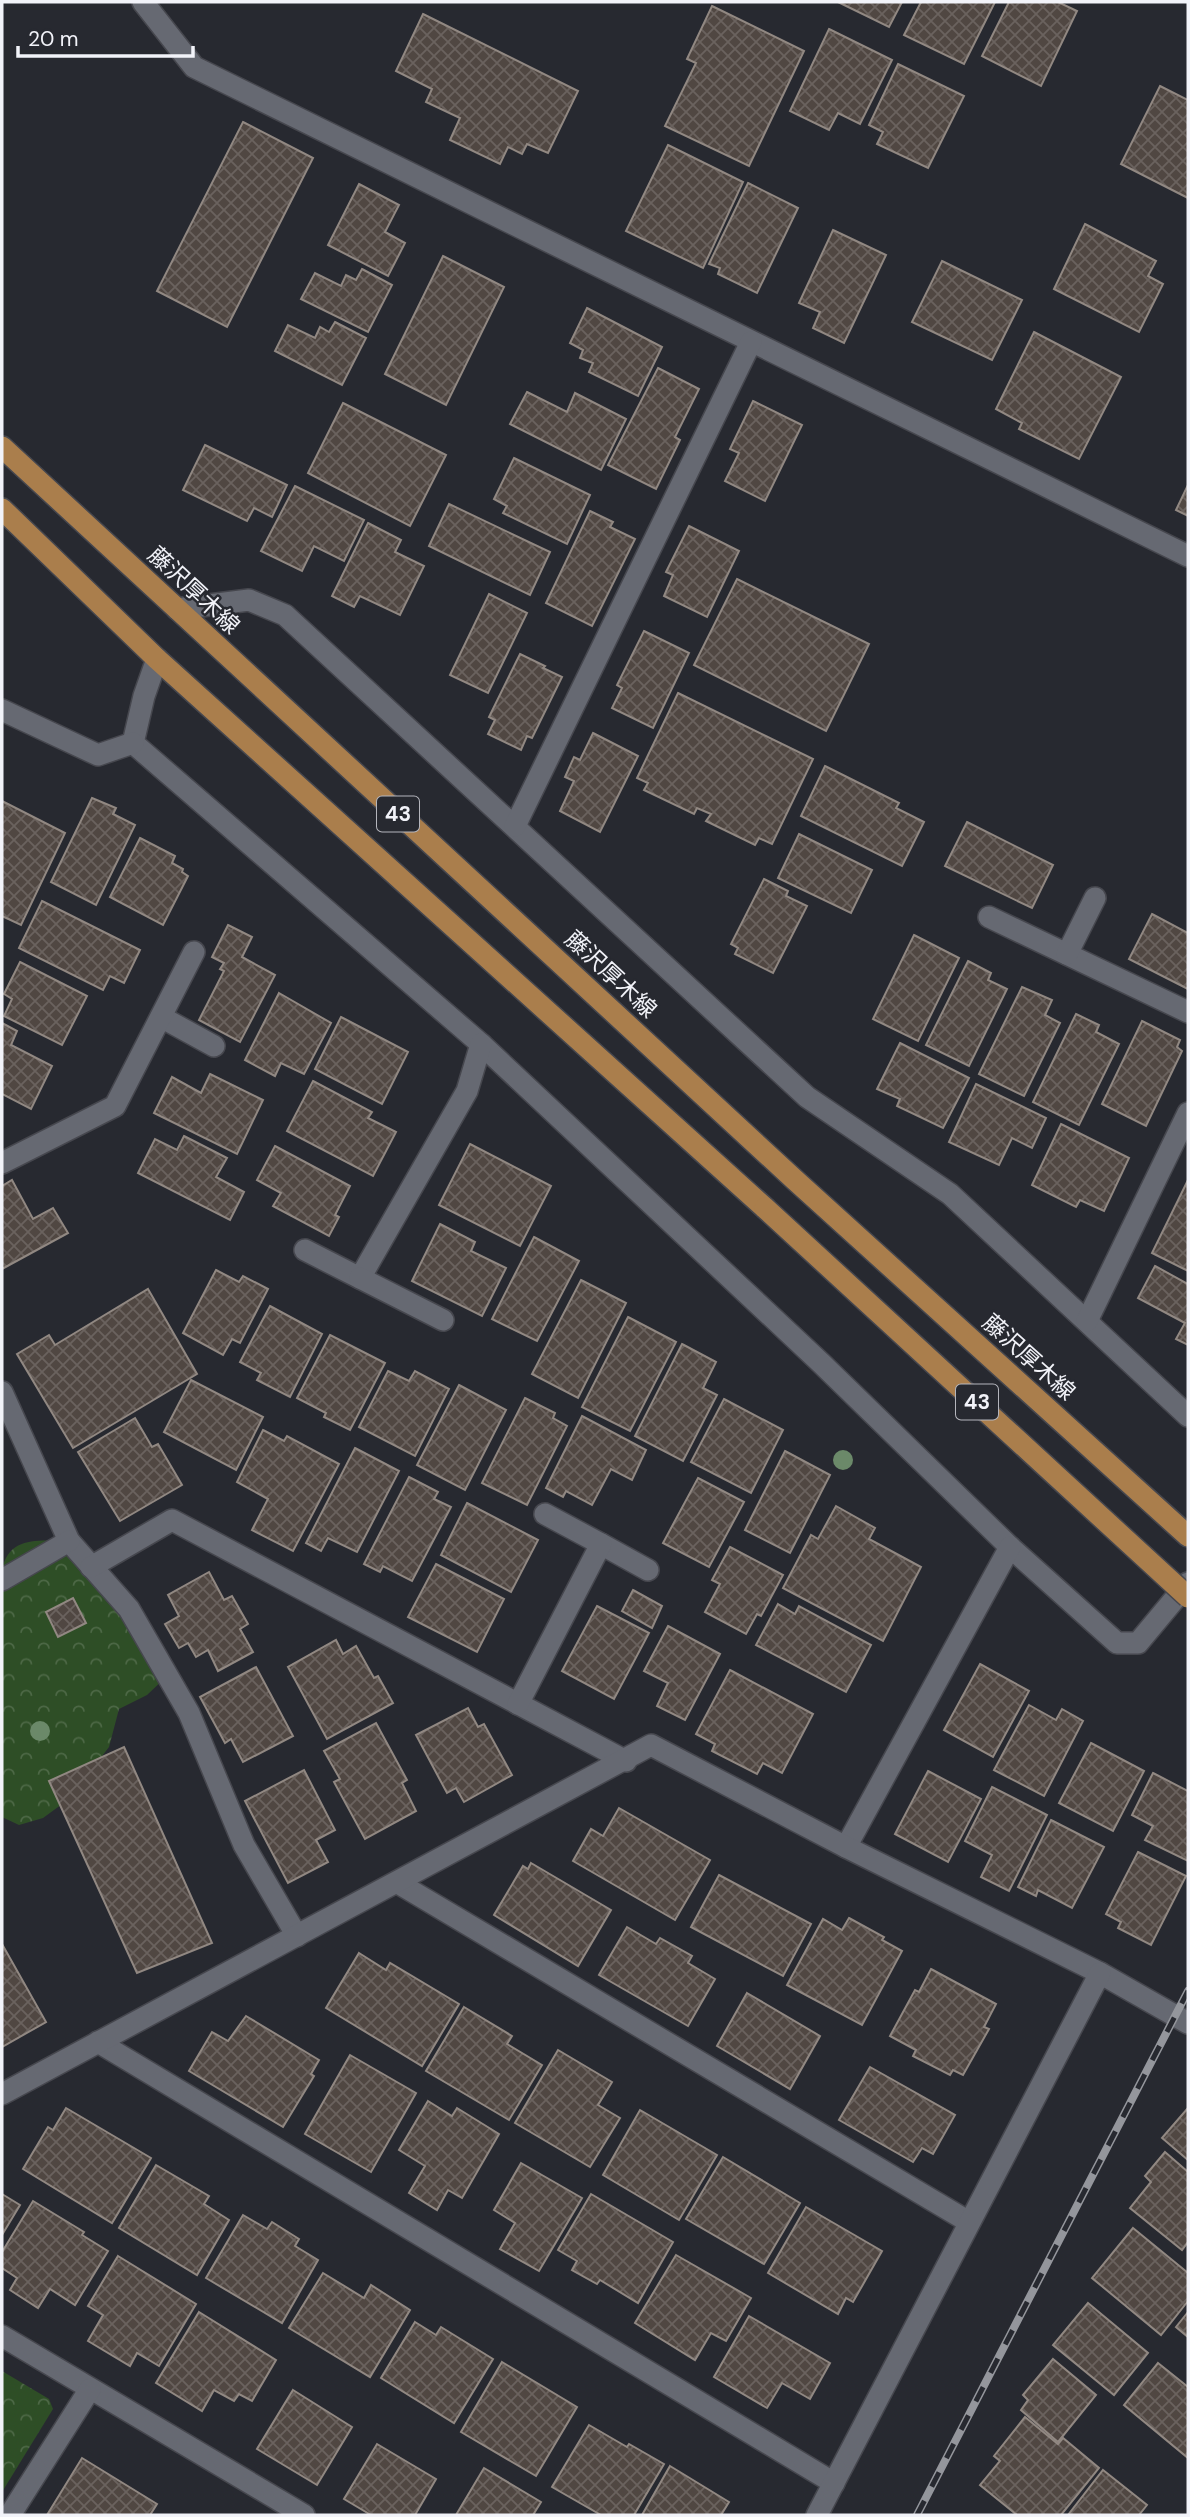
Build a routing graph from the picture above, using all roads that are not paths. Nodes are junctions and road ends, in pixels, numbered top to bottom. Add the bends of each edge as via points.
1 (143, 2) edge
2 (751, 342) junction
3 (2, 447) edge
4 (2, 509) edge
5 (1188, 556) edge
6 (177, 609) junction
7 (157, 659) junction
8 (2, 710) edge
9 (133, 743) junction
10 (516, 826) junction
11 (1095, 898) dead end
12 (989, 918) dead end
13 (194, 952) dead end
14 (1067, 954) junction
15 (1188, 1012) edge
16 (161, 1017) junction
17 (481, 1044) junction
18 (214, 1046) dead end
19 (1188, 1113) edge
20 (2, 1163) edge
21 (304, 1250) dead end
22 (360, 1278) junction
23 (443, 1320) dead end
24 (1087, 1321) junction
25 (2, 1392) edge
26 (1188, 1416) edge
27 (545, 1514) dead end
28 (1188, 1536) edge
29 (69, 1541) junction
30 (601, 1544) junction
31 (1010, 1547) junction
32 (91, 1567) junction
33 (648, 1570) dead end
34 (2, 1580) edge
35 (1188, 1583) edge
36 (1188, 1597) edge
37 (518, 1704) junction
38 (626, 1761) junction
39 (846, 1847) junction
40 (398, 1883) junction
41 (297, 1936) junction
42 (1100, 1973) junction
43 (1188, 2023) edge
44 (98, 2042) junction
45 (2, 2094) edge
46 (969, 2222) junction
47 (2, 2336) edge
48 (90, 2389) junction
49 (834, 2483) junction
50 (10, 2515) edge
51 (304, 2515) edge
52 (817, 2515) edge

1 - 2 street via 194,67
2 - 5 street
2 - 10 street
3 - 6 main road, 藤沢厚木線 / 43
4 - 7 main road, 43
6 - 10 street via 249,600 285,615
6 - 28 main road, 藤沢厚木線 / 43
7 - 9 street
7 - 36 main road, 43, bridge
8 - 9 street via 98,755
9 - 17 street
10 - 24 street via 807,1097 950,1194
11 - 14 street
12 - 14 street
13 - 16 street
14 - 15 street
16 - 18 street
16 - 20 street via 115,1106
17 - 22 street via 467,1091
17 - 31 street
19 - 24 street
21 - 22 street
22 - 23 street
24 - 26 street
25 - 29 street
27 - 30 street
29 - 32 street
29 - 34 street
30 - 33 street
30 - 37 street
31 - 35 street via 1117,1643 1138,1643
31 - 39 street
32 - 37 street via 173,1520
32 - 41 street via 129,1609 189,1713 244,1845
37 - 38 street
38 - 39 street via 652,1745
38 - 40 street
39 - 42 street
40 - 41 street
40 - 46 street
41 - 44 street
42 - 43 street
42 - 46 street
44 - 45 street
44 - 49 street
46 - 49 street
47 - 48 street
48 - 50 street
48 - 51 street
49 - 52 street

